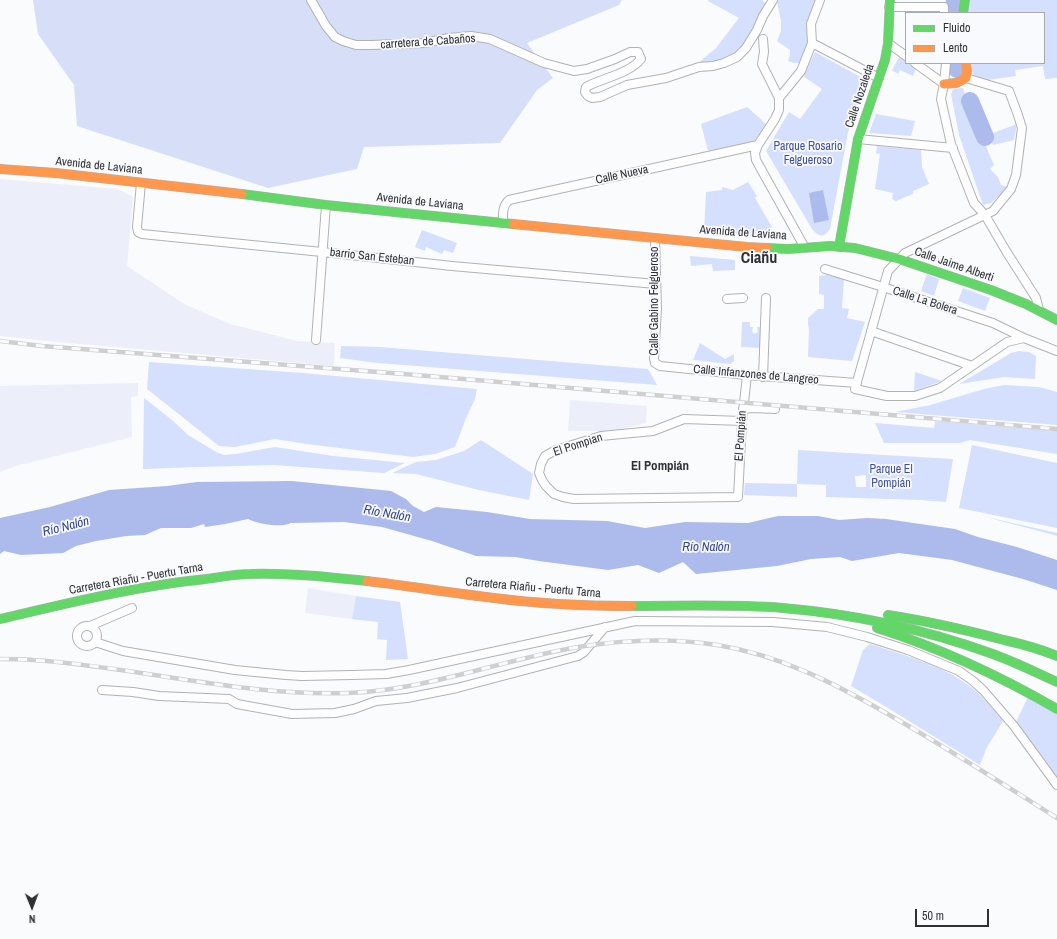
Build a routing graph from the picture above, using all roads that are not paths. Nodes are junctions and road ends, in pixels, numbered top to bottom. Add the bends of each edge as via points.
1 (311, 0) edge
2 (773, 0) edge
3 (820, 0) edge
4 (965, 0) edge
5 (890, 4) edge
6 (944, 10) edge
7 (963, 12) edge
8 (763, 39) dead end
9 (812, 43) junction
10 (888, 43) junction
11 (905, 55) edge
12 (916, 64) edge
13 (946, 64) edge
14 (966, 64) edge
15 (880, 78) junction
16 (966, 78) junction
17 (944, 84) junction
18 (779, 98) junction
19 (858, 139) junction
20 (758, 145) junction
21 (953, 148) junction
22 (0, 169) edge
23 (141, 183) junction
24 (326, 205) junction
25 (986, 214) junction
26 (503, 223) junction
27 (655, 238) junction
28 (839, 247) junction
29 (805, 248) junction
30 (323, 252) junction
31 (898, 259) junction
32 (824, 269) dead end
33 (656, 284) junction
34 (883, 287) junction
35 (743, 298) dead end
36 (766, 298) dead end
37 (727, 299) dead end
38 (1039, 310) junction
39 (1057, 320) edge
40 (871, 332) junction
41 (1024, 338) junction
42 (316, 340) dead end
43 (1057, 351) edge
44 (655, 363) joint
45 (972, 366) junction
46 (747, 375) junction
47 (762, 377) junction
48 (856, 386) junction
49 (743, 409) junction
50 (775, 409) dead end
51 (742, 421) junction
52 (738, 497) joint
53 (132, 608) dead end
54 (826, 612) junction
55 (860, 618) junction
56 (0, 619) edge
57 (103, 620) junction
58 (90, 626) junction
59 (605, 627) junction
60 (96, 638) junction
61 (1057, 656) edge
62 (1057, 682) edge
63 (102, 690) dead end
64 (1057, 709) edge
65 (1057, 785) edge

1 - 2 street, carretera de Cabaños via 335,36 343,42 356,45 424,43 471,36 490,39 544,62 574,71 587,69 630,52 638,52 638,62 615,75 586,86 585,92 592,98 627,85 666,78 699,67 724,63 737,57 746,48
3 - 9 street via 811,24
4 - 7 main road
5 - 6 street
5 - 10 main road, Calle Nozaleda
8 - 18 street via 762,64
9 - 15 street
9 - 18 street via 801,71
10 - 11 street
10 - 15 main road, Calle Nozaleda
12 - 17 street
13 - 17 street
14 - 16 main road
15 - 19 main road, Calle Nozaleda
16 - 17 main road via 956,83
16 - 25 street via 1009,91 1022,128 1016,176 1011,188 993,211
17 - 21 street via 941,99
18 - 20 street via 779,110 775,119
19 - 21 street
19 - 28 main road, Calle Nozaleda
20 - 26 street, Calle Nueva via 509,200 504,207
20 - 29 street via 756,160
21 - 25 street via 974,203
22 - 23 main road, Avenida de Laviana
23 - 24 main road, Avenida de Laviana
23 - 30 street, barrio San Esteban via 137,227 138,232 142,234
24 - 26 main road, Avenida de Laviana
24 - 30 street
25 - 31 street via 904,253
25 - 38 street via 1036,298
26 - 27 main road, Avenida de Laviana
27 - 29 main road, Avenida de Laviana via 767,249
27 - 33 street, Calle Gabino Felgueroso
28 - 29 main road, Avenida de Laviana
28 - 31 main road, Calle Jaime Alberti via 855,248
30 - 33 street, barrio San Esteban
30 - 42 street
31 - 34 street via 888,271
31 - 38 main road, Calle Jaime Alberti via 991,290
32 - 34 street, Calle La Bolera
33 - 44 street, Calle Gabino Felgueroso
34 - 40 street
34 - 41 street, Calle La Bolera via 993,323
35 - 37 street
36 - 47 street
38 - 39 main road, Calle Jaime Alberti
40 - 45 street
40 - 48 street
41 - 43 street, Calle La Bolera
41 - 45 street, Calle Infanzones de Langreo via 1007,342
44 - 46 street, Calle Infanzones de Langreo via 660,366
45 - 48 street, Calle Infanzones de Langreo via 940,388 915,396 887,396
46 - 47 street, Calle Infanzones de Langreo
46 - 49 street, El Pompián
47 - 48 street, Calle Infanzones de Langreo
49 - 50 street
49 - 51 street, El Pompián
51 - 52 street, El Pompián
51 - 52 street, El Pompian via 684,419 653,431 601,436 545,456 539,473 554,494 574,499
53 - 57 street
54 - 55 main road, Carretera Riañu - Puertu Tarna
54 - 56 main road, Carretera Riañu - Puertu Tarna via 772,608 576,605 514,601 360,580 247,574 182,580
54 - 61 main road via 843,609 923,620 986,634
55 - 62 main road, Carretera Riañu - Puertu Tarna via 931,633 980,649
55 - 64 main road via 876,628 926,644 974,665
57 - 58 street
57 - 60 street
58 - 60 street via 94,628
58 - 60 street via 86,625 79,629 77,637 81,644 88,646
59 - 60 street via 409,670 352,675 302,676 235,670 123,651
59 - 63 street via 578,656 457,688 376,701 335,713 292,714 238,704 228,699
59 - 65 street via 635,621 773,622 827,627 908,650 959,672 983,690 1014,726

